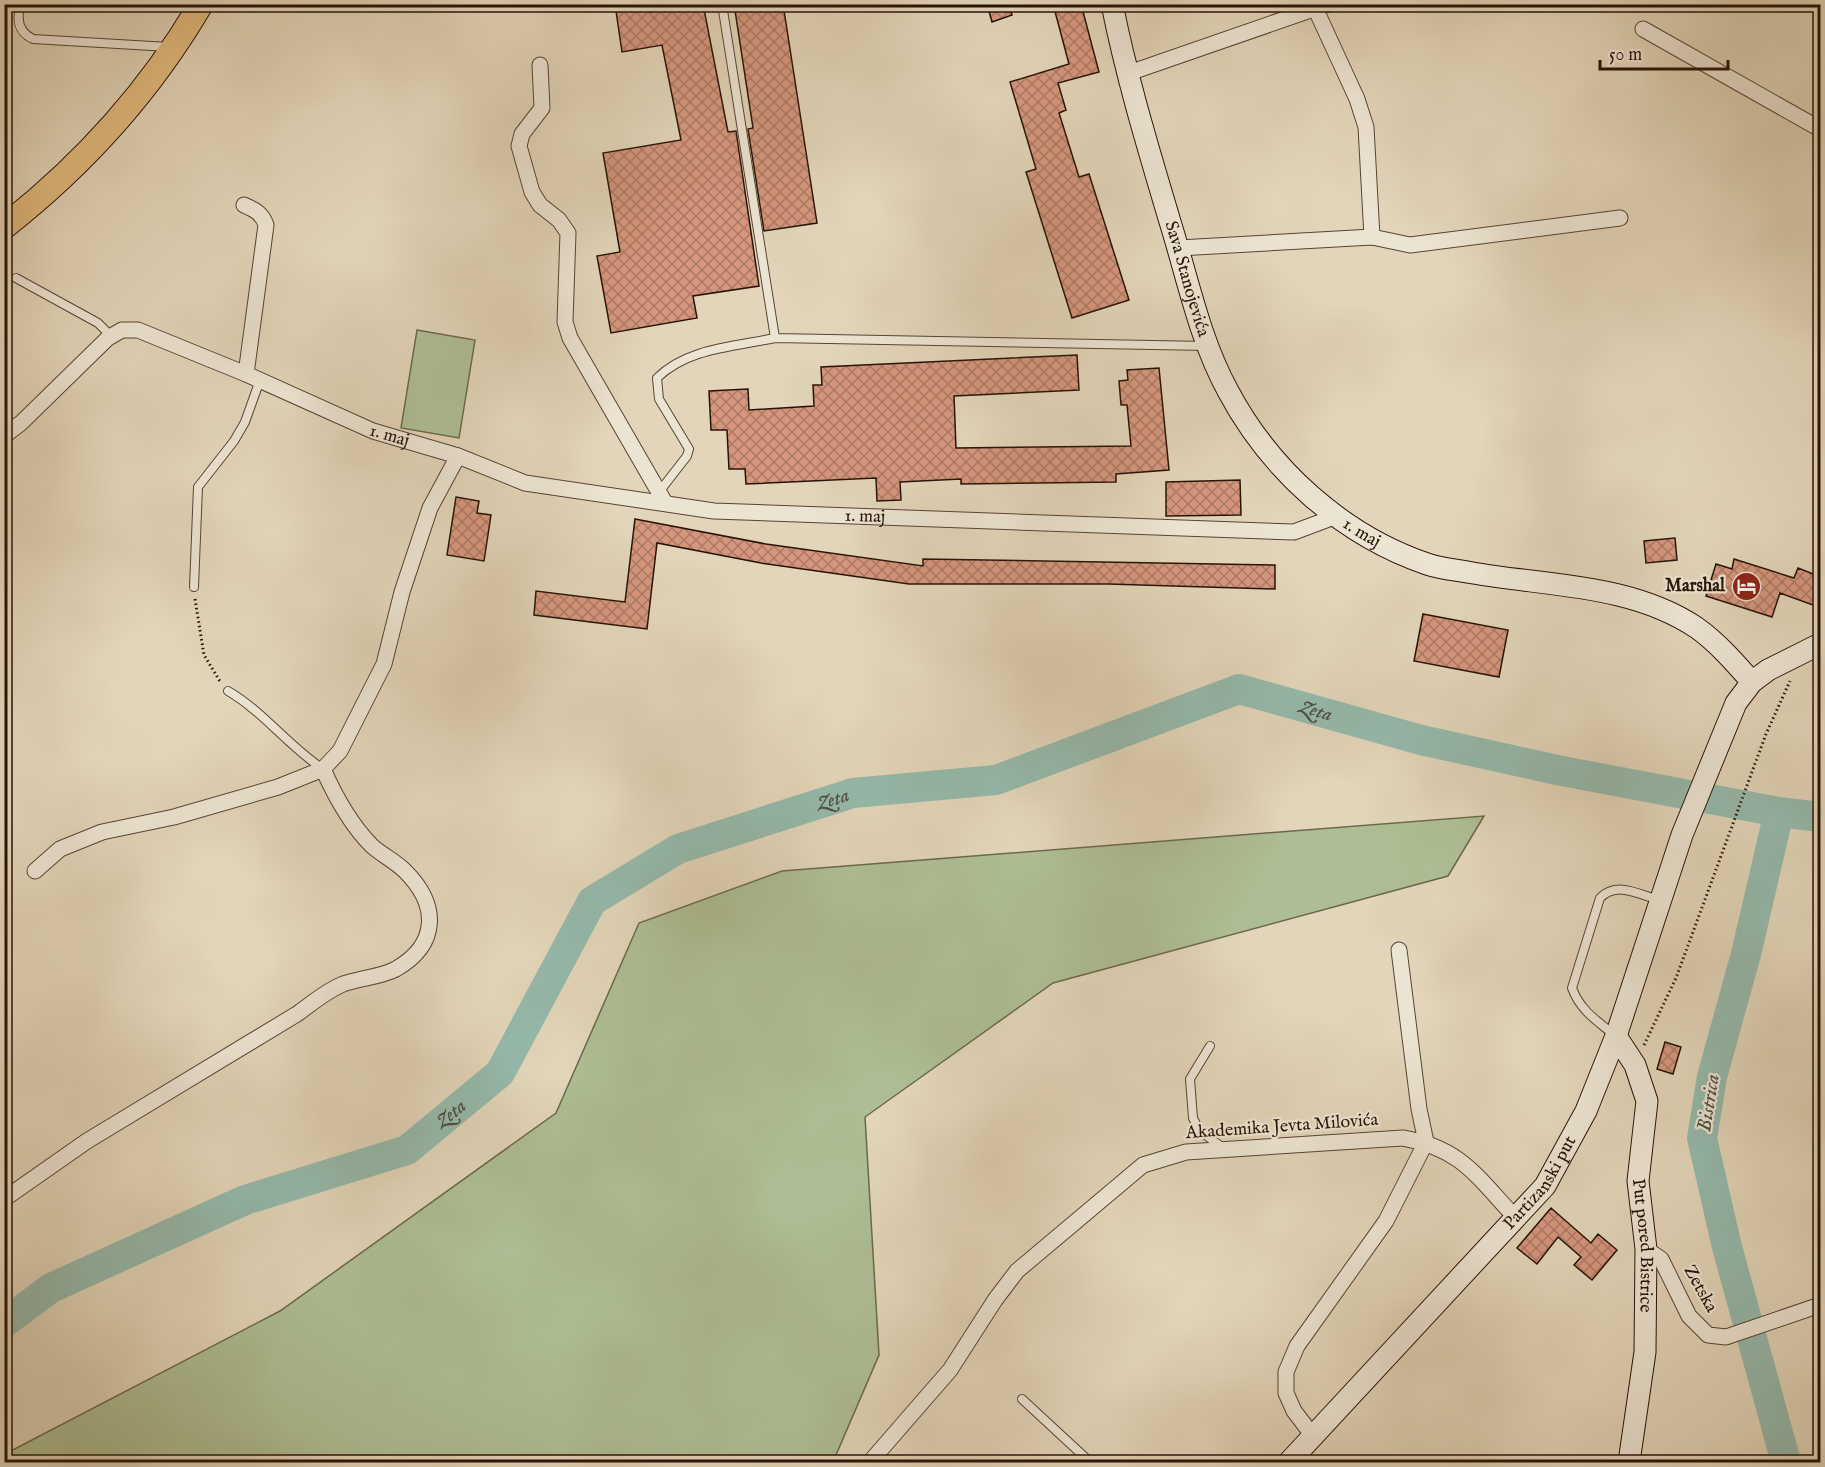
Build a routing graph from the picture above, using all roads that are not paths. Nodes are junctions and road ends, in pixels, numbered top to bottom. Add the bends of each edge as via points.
1 (21, 4) edge
2 (201, 4) edge
3 (722, 4) edge
4 (1112, 4) edge
5 (1322, 7) edge
6 (1643, 29) dead end
7 (174, 47) junction
8 (540, 65) dead end
9 (1126, 74) junction
10 (1821, 129) edge
11 (244, 205) dead end
12 (1620, 218) dead end
13 (4, 227) edge
14 (1372, 237) junction
15 (1179, 248) junction
16 (16, 278) dead end
17 (111, 336) junction
18 (775, 338) junction
19 (1208, 346) junction
20 (253, 377) junction
21 (4, 436) edge
22 (458, 456) junction
23 (661, 496) junction
24 (1334, 517) junction
25 (194, 588) road end
26 (1812, 648) edge
27 (1752, 682) junction
28 (228, 691) road end
29 (323, 769) junction
30 (35, 871) dead end
31 (1660, 900) junction
32 (1399, 950) dead end
33 (1616, 1036) junction
34 (1210, 1046) dead end
35 (1426, 1142) junction
36 (1224, 1149) junction
37 (4, 1199) edge
38 (1515, 1217) junction
39 (1646, 1249) junction
40 (1821, 1305) edge
41 (1022, 1399) dead end
42 (1314, 1436) junction
43 (870, 1462) edge
44 (1090, 1462) edge
45 (1289, 1462) edge
46 (1629, 1462) edge

1 - 7 lane via 19,27 33,39
2 - 7 main road
3 - 18 lane
4 - 9 street, Sava Stanojevića
5 - 9 street
5 - 14 street via 1366,127
6 - 10 street
7 - 13 main road via 103,137 58,182
8 - 23 street via 542,108 522,134 519,146 532,192 567,233 565,322 570,338
9 - 15 street, Sava Stanojevića
11 - 20 street via 257,211 266,225
12 - 14 street via 1410,245
14 - 15 street
15 - 19 street, Sava Stanojevića
16 - 17 lane via 98,323
17 - 20 street, 1. maj via 122,330 138,330
17 - 21 street
18 - 19 lane
18 - 23 lane via 688,356 670,365 657,378 659,399 689,449
19 - 24 street, Sava Stanojevića via 1227,390 1255,436
20 - 22 street, 1. maj via 373,431
20 - 25 lane via 245,422 198,487
22 - 23 street, 1. maj via 525,483
22 - 29 street via 430,507 384,663 340,751
23 - 24 street, 1. maj via 714,511 1294,532
24 - 27 street, 1. maj via 1428,564 1610,593 1653,604 1698,629
26 - 27 street
27 - 31 street, Partizanski put via 1728,718
28 - 29 lane via 248,702 299,753
29 - 30 street via 174,817 102,832 60,849
29 - 37 street via 356,827 417,886 429,915 430,932 425,945 395,970 342,985 321,996 87,1141
31 - 33 street, Partizanski put
31 - 33 lane via 1618,887 1600,898 1572,988 1585,1012
32 - 35 street
33 - 38 street, Partizanski put via 1586,1111 1545,1186
33 - 39 street, Put pored Bistrice via 1635,1065 1647,1101 1638,1181
34 - 36 lane via 1190,1079 1192,1118 1199,1130
35 - 36 street, Akademika Jevta Milovića via 1403,1138
35 - 38 street, Akademika Jevta Milovića via 1463,1162
35 - 42 street via 1386,1221 1297,1346 1286,1372 1286,1393
36 - 43 street, Akademika Jevta Milovića via 1186,1152 1143,1165 1061,1231 1017,1270 950,1370
38 - 42 street, Partizanski put
39 - 40 street, Zetska via 1661,1258 1689,1316 1708,1335 1726,1337
39 - 46 street, Put pored Bistrice via 1645,1352
41 - 44 lane
42 - 45 street, Partizanski put

